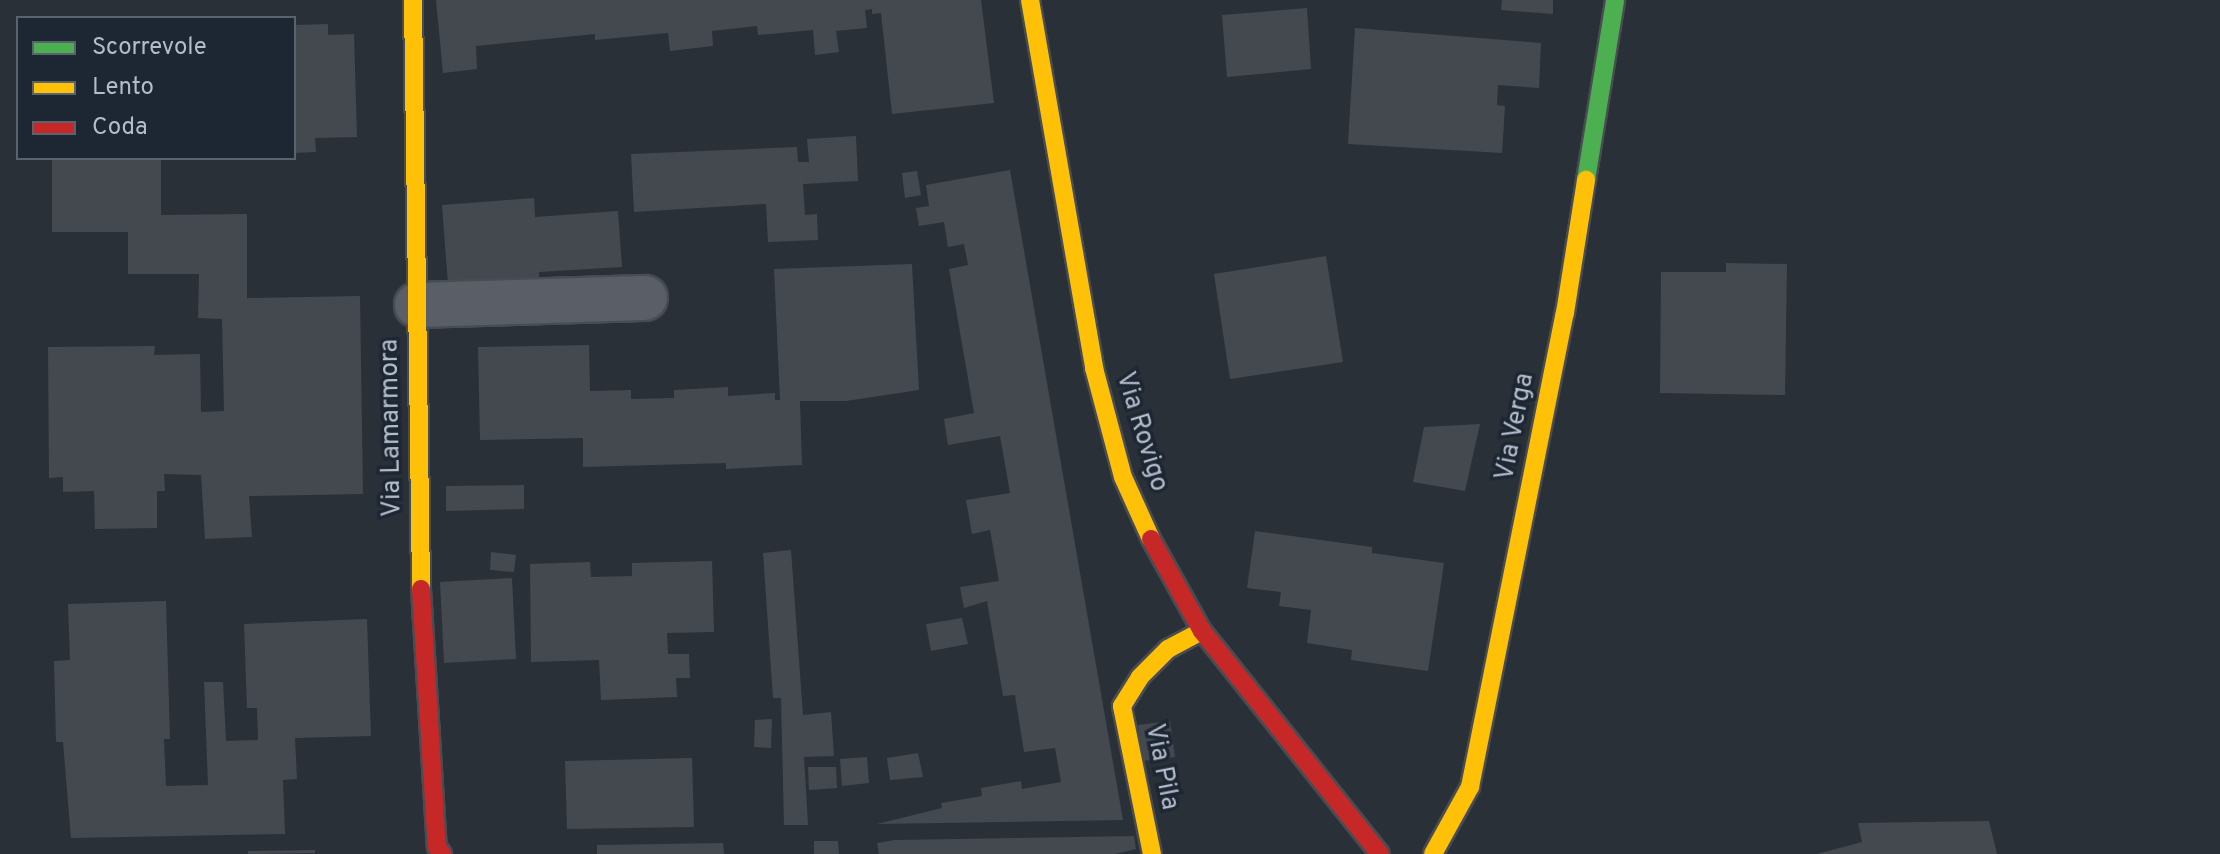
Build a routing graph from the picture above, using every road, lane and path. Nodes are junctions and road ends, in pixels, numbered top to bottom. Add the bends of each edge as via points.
1 (413, 0) edge
2 (1030, 0) edge
3 (1615, 0) edge
4 (645, 298) dead end
5 (417, 305) junction
6 (1202, 631) junction
7 (442, 854) edge
8 (1152, 854) edge
9 (1380, 854) edge
10 (1433, 854) edge

1 - 5 street, Via Lamarmora
2 - 6 street, Via Rovigo via 1094,368 1123,477 1164,566
3 - 10 street, Via Verga via 1565,313 1470,787
4 - 5 street
5 - 7 street, Via Lamarmora via 421,626 437,847
6 - 8 street, Via Pila via 1168,649 1140,677 1122,706
6 - 9 street, Via Rovigo

